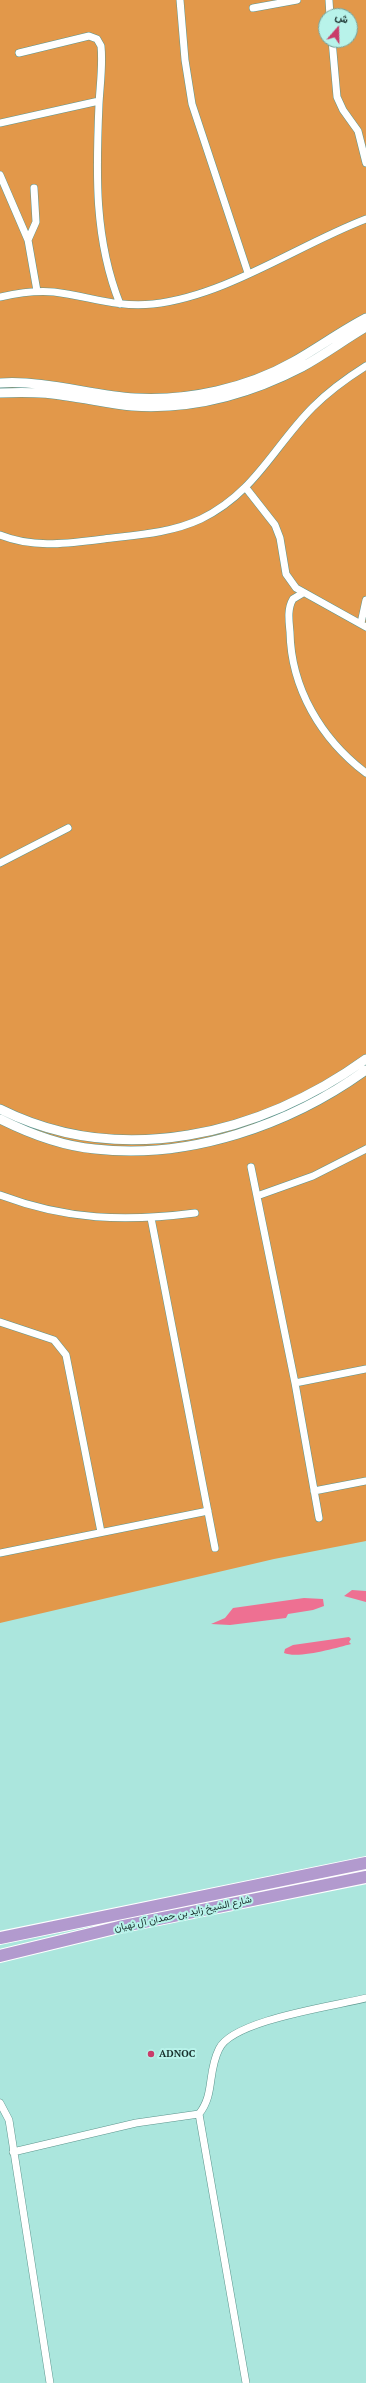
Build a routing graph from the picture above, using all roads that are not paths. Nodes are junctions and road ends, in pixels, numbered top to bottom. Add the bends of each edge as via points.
1 (180, 0) edge
2 (297, 0) edge
3 (253, 8) dead end
4 (333, 48) edge
5 (19, 53) dead end
6 (99, 101) junction
7 (0, 123) edge
8 (366, 163) edge
9 (0, 175) edge
10 (34, 188) dead end
11 (366, 219) edge
12 (28, 240) junction
13 (248, 273) junction
14 (37, 291) junction
15 (0, 297) edge
16 (120, 304) junction
17 (366, 318) edge
18 (366, 327) edge
19 (366, 366) edge
20 (0, 384) edge
21 (0, 394) edge
22 (246, 488) junction
23 (0, 535) edge
24 (303, 593) junction
25 (366, 600) edge
26 (363, 625) edge
27 (366, 772) edge
28 (68, 828) dead end
29 (0, 863) edge
30 (366, 1059) edge
31 (366, 1070) edge
32 (0, 1109) edge
33 (0, 1119) edge
34 (366, 1149) edge
35 (251, 1167) dead end
36 (0, 1195) edge
37 (257, 1196) junction
38 (195, 1213) dead end
39 (151, 1218) junction
40 (0, 1322) edge
41 (366, 1370) edge
42 (295, 1383) junction
43 (366, 1481) edge
44 (314, 1491) junction
45 (208, 1511) junction
46 (319, 1518) dead end
47 (101, 1532) junction
48 (215, 1548) dead end
49 (0, 1553) edge
50 (366, 1863) edge
51 (366, 1876) edge
52 (0, 1938) edge
53 (0, 1956) edge
54 (366, 1998) edge
55 (0, 2103) edge
56 (199, 2114) junction
57 (13, 2152) junction
58 (50, 2383) edge
59 (246, 2383) edge

1 - 13 street via 192,104
2 - 3 street
4 - 8 street via 337,97 358,131
5 - 6 street via 85,37 97,39 102,50
6 - 7 street
6 - 16 street via 96,174 98,222 108,273
9 - 12 street
10 - 12 street via 36,222
11 - 13 street
12 - 14 street
13 - 16 street via 186,298 152,304
14 - 15 street
14 - 16 street
17 - 20 street via 279,369 236,385 200,393 166,398 135,398 58,386
18 - 21 street via 282,377 239,393 204,402 134,406 48,394
19 - 22 street via 344,380 313,407
22 - 23 street via 228,503 201,518 155,533 53,544 29,543
22 - 24 street via 275,525 280,538 286,574
24 - 26 street
24 - 27 street via 293,599 289,609 290,652 295,676 308,705 325,731 342,751
25 - 26 street
28 - 29 street
30 - 32 street via 319,1089 281,1108 225,1126 185,1135 143,1139 88,1138 46,1128
31 - 33 street via 318,1100 280,1118 217,1139 169,1148 128,1151 77,1147 40,1136
34 - 37 street via 319,1174
35 - 37 street
36 - 39 street via 69,1214 105,1219
37 - 42 street
38 - 39 street
39 - 45 street
40 - 47 street via 54,1340 66,1355
41 - 42 street
42 - 44 street
43 - 44 street
44 - 46 street
45 - 47 street
45 - 48 street
47 - 49 street
50 - 52 highway, شارع الشيخ زايد بن حمدان آل نهيان
51 - 53 highway, شارع الشيخ زايد بن حمدان آل نهيان via 119,1927
54 - 56 street via 253,2024 230,2036 220,2046 213,2063 207,2104
55 - 57 street via 8,2120
56 - 57 street via 136,2123
56 - 59 street
57 - 58 street

